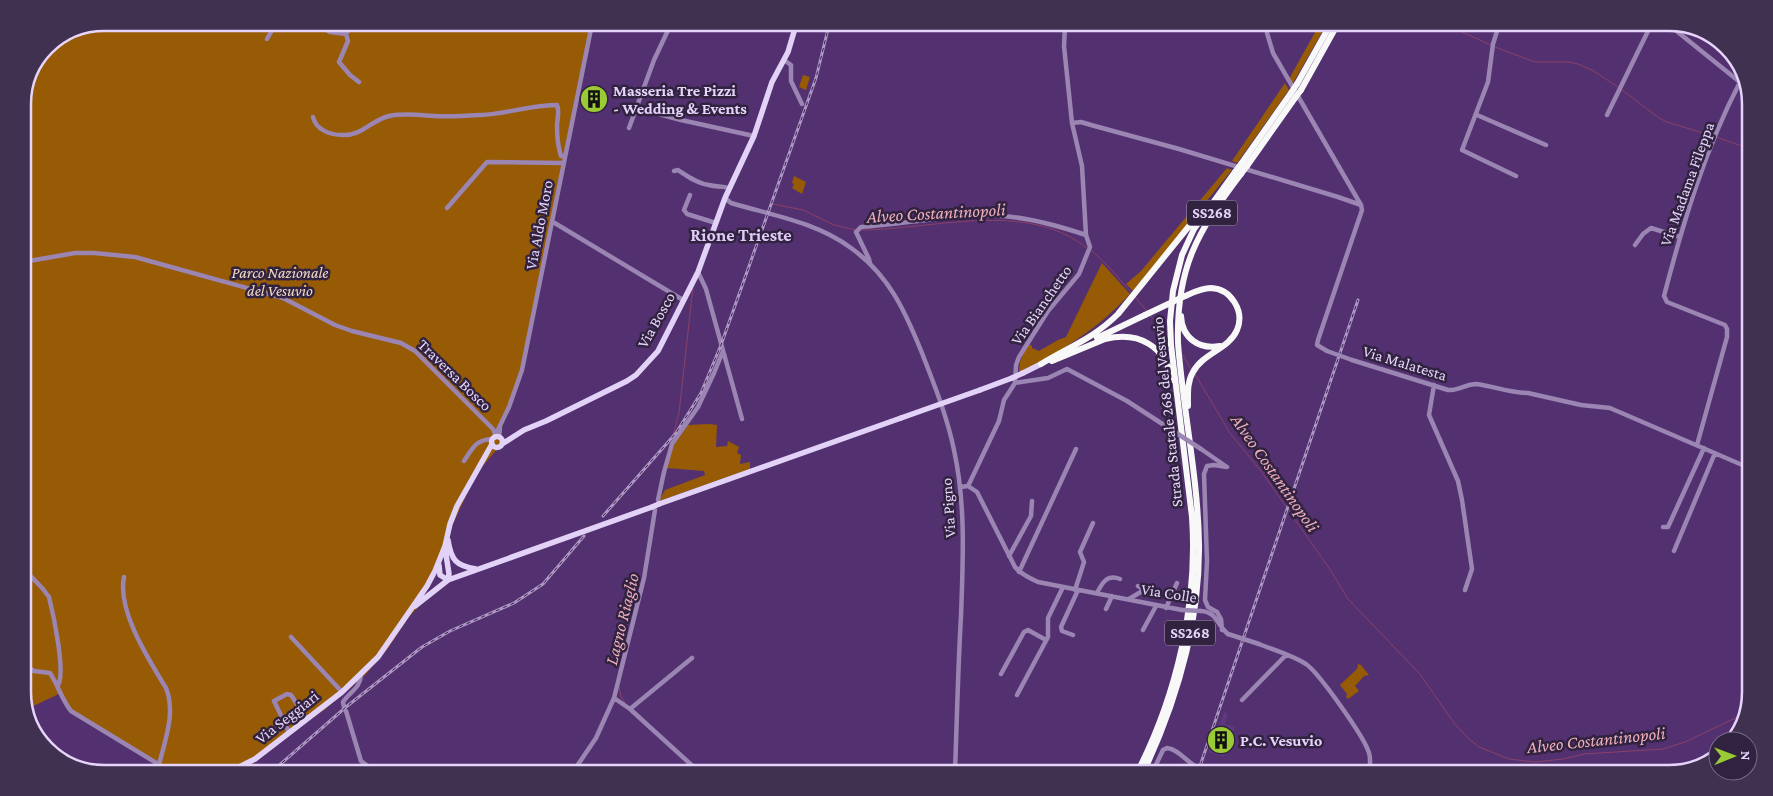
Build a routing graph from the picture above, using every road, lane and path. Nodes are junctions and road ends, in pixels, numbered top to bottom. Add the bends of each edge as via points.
1 (272, 31) edge
2 (328, 31) edge
3 (348, 31) edge
4 (591, 31) edge
5 (668, 31) edge
6 (795, 31) edge
7 (1065, 31) edge
8 (1266, 31) edge
9 (1327, 31) edge
10 (1334, 31) edge
11 (1497, 31) edge
12 (1648, 31) edge
13 (1678, 32) edge
14 (346, 34) junction
15 (267, 39) dead end
16 (784, 60) junction
17 (1738, 80) edge
18 (359, 82) dead end
19 (1739, 85) edge
20 (1299, 87) junction
21 (802, 104) dead end
22 (636, 108) junction
23 (1477, 115) junction
24 (1607, 115) dead end
25 (312, 117) dead end
26 (1072, 123) junction
27 (629, 128) dead end
28 (754, 136) junction
29 (1546, 145) dead end
30 (565, 156) junction
31 (564, 163) junction
32 (674, 171) dead end
33 (1238, 173) junction
34 (1516, 176) dead end
35 (729, 188) junction
36 (1218, 194) junction
37 (690, 195) dead end
38 (725, 198) junction
39 (1361, 205) junction
40 (447, 208) dead end
41 (553, 222) junction
42 (716, 224) junction
43 (1086, 235) junction
44 (1680, 237) junction
45 (1635, 245) dead end
46 (1189, 256) junction
47 (31, 261) edge
48 (870, 263) junction
49 (698, 272) junction
50 (683, 300) junction
51 (1175, 344) junction
52 (1224, 345) junction
53 (723, 351) junction
54 (1041, 364) junction
55 (1014, 380) junction
56 (1434, 385) junction
57 (742, 419) dead end
58 (498, 437) junction
59 (1697, 445) junction
60 (1190, 447) junction
61 (1704, 448) junction
62 (1076, 449) dead end
63 (1715, 452) junction
64 (1185, 458) junction
65 (464, 461) dead end
66 (1742, 465) edge
67 (968, 486) junction
68 (960, 487) junction
69 (1032, 501) dead end
70 (656, 505) junction
71 (1093, 522) dead end
72 (1663, 527) dead end
73 (447, 534) junction
74 (445, 546) junction
75 (1674, 551) dead end
76 (1009, 556) junction
77 (440, 562) junction
78 (478, 569) junction
79 (1019, 572) junction
80 (31, 576) edge
81 (124, 577) dead end
82 (1120, 578) dead end
83 (448, 580) junction
84 (1177, 583) dead end
85 (1138, 586) dead end
86 (1063, 587) junction
87 (1077, 590) junction
88 (1465, 590) dead end
89 (1097, 593) junction
90 (1112, 596) junction
91 (1129, 599) junction
92 (1156, 606) junction
93 (1106, 608) dead end
94 (1166, 608) junction
95 (410, 611) junction
96 (1143, 630) dead end
97 (1222, 630) junction
98 (1073, 635) dead end
99 (292, 637) dead end
100 (1046, 640) junction
101 (1286, 655) junction
102 (692, 658) dead end
103 (31, 669) edge
104 (1001, 674) dead end
105 (360, 675) junction
106 (350, 684) junction
107 (58, 685) junction
108 (342, 692) junction
109 (352, 692) junction
110 (1017, 695) dead end
111 (614, 698) junction
112 (1242, 700) dead end
113 (630, 709) junction
114 (306, 718) junction
115 (289, 732) junction
116 (159, 765) edge
117 (161, 765) edge
118 (243, 765) edge
119 (364, 765) edge
120 (578, 765) edge
121 (692, 765) edge
122 (955, 765) edge
123 (1141, 765) edge
124 (1147, 765) edge
125 (1156, 765) edge
126 (1193, 765) edge
127 (1369, 765) edge

1 - 15 street
2 - 14 street
3 - 14 street
4 - 30 street, Via Aldo Moro
5 - 22 street
6 - 16 main road, Via Bosco
7 - 26 street, Via Bianchetto
8 - 39 street via 1273,53
9 - 20 highway, Strada Statale 268 del Vesuvio / SS268
10 - 20 highway, Strada Statale 268 del Vesuvio / SS268
11 - 23 street via 1488,82
12 - 24 street
13 - 17 street
14 - 18 street via 348,41 339,62
16 - 21 street via 791,65 791,81
16 - 28 main road, Via Bosco via 772,82
19 - 44 street, Via Madama Fileppa via 1707,157
20 - 33 highway, Strada Statale 268 del Vesuvio / SS268, bridge
22 - 27 street
22 - 28 street
23 - 29 street
23 - 34 street via 1463,152
25 - 30 street via 324,131 345,135 389,116 483,115 557,105 560,152
26 - 39 street via 1081,122 1179,149
26 - 43 street, Via Bianchetto via 1082,166
28 - 35 main road, Via Bosco
30 - 31 street, Via Aldo Moro
31 - 40 street via 487,162
31 - 41 street, Via Aldo Moro
32 - 35 street via 708,185
33 - 36 highway, Strada Statale 268 del Vesuvio / SS268
33 - 46 highway, Strada Statale 268 del Vesuvio / SS268 via 1206,222
35 - 38 main road, Via Bosco
36 - 51 highway, Strada Statale 268 del Vesuvio / SS268 via 1194,229 1182,255 1173,291 1170,332
36 - 54 highway via 1118,314 1100,331
37 - 42 street via 684,210 687,214
38 - 42 main road, Via Bosco
38 - 48 street, Via Pigno via 731,203 832,235
39 - 56 street, Via Malatesta, bridge via 1317,345 1352,360
41 - 50 street
41 - 58 street, Via Aldo Moro via 522,370
42 - 49 main road, Via Bosco
43 - 48 street, Via Pigno via 1038,221 988,215 855,229
43 - 55 street, Via Bianchetto via 1089,253 1079,274 1048,311 1019,357
44 - 45 street via 1651,228
44 - 59 street, Via Madama Fileppa via 1664,296 1667,302 1727,329
46 - 51 highway, Strada Statale 268 del Vesuvio / SS268 via 1180,292
46 - 52 highway via 1181,304 1182,326 1188,337 1199,345
47 - 58 street, Traversa Bosco via 75,253 135,257 283,298 335,325 400,343 415,351
48 - 68 street, Via Pigno via 896,296 913,332 948,426
49 - 50 main road, Via Bosco
49 - 53 street
50 - 58 main road, Via Bosco via 658,351 636,375
51 - 60 highway, Strada Statale 268 del Vesuvio / SS268
51 - 64 highway, Strada Statale 268 del Vesuvio / SS268
52 - 54 highway, bridge via 1233,337 1239,323 1238,309 1231,297 1212,288 1185,296
52 - 60 highway via 1201,361 1191,375 1188,393
53 - 57 street
53 - 70 street via 698,407 672,444
54 - 55 main road, bridge
54 - 64 highway via 1114,337 1146,342 1162,356 1171,377
55 - 67 street, Via Bianchetto via 1004,400 1000,421
55 - 70 main road, bridge
55 - 97 street, bridge via 1048,378 1068,368 1127,401 1227,467 1210,465 1204,474 1205,600 1221,620
56 - 59 street, Via Malatesta via 1452,390 1475,384 1610,408
56 - 88 street via 1429,415 1453,468 1462,500 1472,569
58 - 65 street via 481,440
58 - 73 main road, Via Bosco via 457,506
59 - 61 street
60 - 124 highway, Strada Statale 268 del Vesuvio / SS268 via 1199,544 1196,599 1175,694
61 - 63 street
61 - 72 street via 1668,527
62 - 79 street
63 - 66 street
63 - 75 street
64 - 123 highway, Strada Statale 268 del Vesuvio / SS268 via 1193,532 1190,599 1169,692
67 - 68 street
67 - 76 street via 977,492
68 - 122 street, Via Pigno via 964,554
69 - 76 street via 1031,516
70 - 78 main road
70 - 111 street via 644,578
71 - 87 street via 1080,552 1084,562
73 - 74 main road, Via Bosco
73 - 78 main road via 452,557 457,563
74 - 77 main road, Via Bosco
74 - 83 main road, Via Bosco
76 - 79 street
77 - 83 main road via 440,575
77 - 95 main road, Via Bosco
78 - 83 main road
79 - 86 street, Via Colle via 1038,582
80 - 107 street via 48,597 60,659 61,679
81 - 117 street via 128,615 170,698 171,713
82 - 89 street via 1106,579
83 - 95 main road, Via Bosco
84 - 94 street
85 - 91 street via 1144,590
86 - 87 street, Via Colle
86 - 100 street via 1048,618
87 - 89 street, Via Colle
87 - 98 street via 1061,626 1062,630
89 - 90 street, Via Colle
90 - 91 street, Via Colle
90 - 93 street
91 - 92 street, Via Colle
92 - 94 street, Via Colle
92 - 96 street
94 - 97 street, Via Colle, bridge via 1211,612
95 - 105 main road, Via Bosco via 378,657
97 - 101 street, Via Colle, bridge
99 - 108 street
100 - 104 street via 1028,630 1024,632
100 - 110 street
101 - 112 street
101 - 127 street, Via Colle via 1308,666 1338,704 1368,749
102 - 113 street
103 - 107 street via 50,673
105 - 106 main road, Via Bosco
105 - 109 street via 359,684
106 - 108 main road, Via Seggiari
106 - 109 street
107 - 116 street via 71,712
108 - 114 main road, Via Seggiari
109 - 119 street via 343,702
111 - 113 street
111 - 120 street via 596,738
113 - 121 street
114 - 115 main road, Via Seggiari
114 - 115 street via 291,695 274,701
115 - 118 main road, Via Seggiari
125 - 126 street, bridge via 1167,748 1174,749

